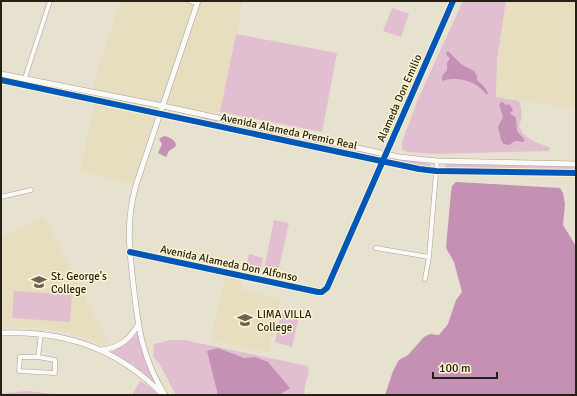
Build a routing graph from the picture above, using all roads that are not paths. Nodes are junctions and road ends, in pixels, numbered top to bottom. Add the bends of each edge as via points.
1 (50, 1) edge
2 (190, 1) edge
3 (453, 1) edge
4 (198, 2) edge
5 (1, 74) edge
6 (25, 79) junction
7 (1, 80) edge
8 (23, 85) junction
9 (93, 92) junction
10 (116, 97) junction
11 (92, 100) junction
12 (114, 104) junction
13 (163, 106) junction
14 (160, 114) junction
15 (385, 154) junction
16 (382, 161) junction
17 (437, 161) junction
18 (576, 164) edge
19 (436, 171) junction
20 (576, 173) edge
21 (31, 190) dead end
22 (1, 197) edge
23 (376, 248) dead end
24 (130, 252) junction
25 (429, 257) junction
26 (425, 279) dead end
27 (324, 291) joint
28 (138, 325) junction
29 (1, 334) edge
30 (41, 334) junction
31 (101, 350) junction
32 (38, 357) junction
33 (164, 395) edge

1 - 6 street
2 - 4 street
3 - 15 street, Alameda Don Emilio
4 - 13 street
5 - 6 street, Avenida Alameda Premio Real
6 - 8 street
6 - 9 street, Avenida Alameda Premio Real
7 - 8 street, Avenida Alameda Premio Real
8 - 11 street, Avenida Alameda Premio Real
9 - 10 street, Avenida Alameda Premio Real
9 - 11 street
10 - 12 street
10 - 13 street, Avenida Alameda Premio Real
11 - 12 street, Avenida Alameda Premio Real
12 - 14 street, Avenida Alameda Premio Real
13 - 14 street
13 - 15 street, Avenida Alameda Premio Real
14 - 16 street, Avenida Alameda Premio Real
14 - 24 street via 132,198 128,228
15 - 16 street, Alameda Don Emilio
15 - 17 street, Avenida Alameda Premio Real
16 - 19 street, Avenida Alameda Premio Real
16 - 27 street, Alameda Don Emilio
17 - 18 street, Avenida Alameda Premio Real
17 - 19 street
19 - 20 street, Avenida Alameda Premio Real
19 - 25 street
21 - 22 street
23 - 25 street
24 - 27 street, Avenida Alameda Don Alfonso via 318,292
24 - 28 street
25 - 26 street
28 - 31 street via 124,342 113,348
28 - 33 street via 150,367
29 - 30 street
30 - 31 street via 80,341
30 - 32 street
31 - 33 street via 128,365
32 - 32 street via 55,360 54,373 19,371 20,357

